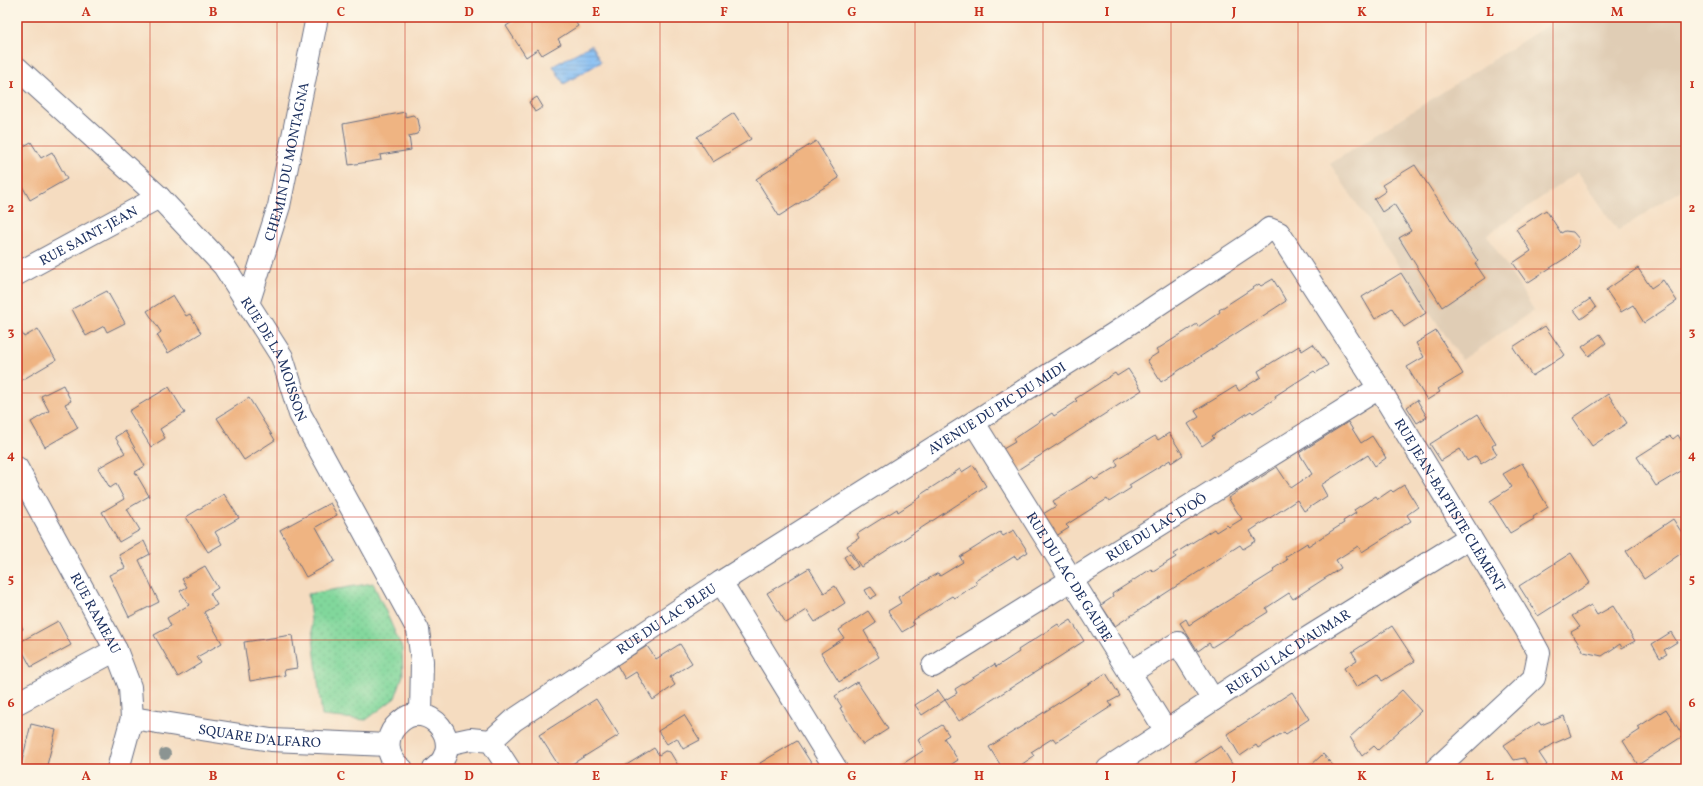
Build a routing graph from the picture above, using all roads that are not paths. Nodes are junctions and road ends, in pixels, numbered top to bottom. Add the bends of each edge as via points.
1 (317, 17) edge
2 (17, 68) edge
3 (158, 197) junction
4 (1268, 229) joint
5 (17, 274) edge
6 (248, 304) junction
7 (1379, 388) junction
8 (974, 423) junction
9 (17, 468) edge
10 (25, 502) edge
11 (1470, 537) junction
12 (1071, 580) junction
13 (721, 582) junction
14 (116, 650) junction
15 (934, 666) dead end
16 (1129, 673) junction
17 (1213, 700) junction
18 (17, 703) edge
19 (421, 715) junction
20 (132, 718) junction
21 (1166, 731) junction
22 (491, 741) junction
23 (447, 744) junction
24 (388, 745) junction
25 (1113, 768) edge
26 (118, 769) edge
27 (402, 769) edge
28 (434, 769) edge
29 (509, 769) edge
30 (836, 769) edge
31 (1436, 769) edge

1 - 6 street, CHEMIN DU MONTAGNA via 279,206
2 - 3 street, RUE DE LA MOISSON
3 - 5 street, RUE SAINT-JEAN
3 - 6 street, RUE DE LA MOISSON via 224,266
4 - 7 street, RUE JEAN-BAPTISTE CLÉMENT via 1279,233
4 - 8 street, AVENUE DU PIC DU MIDI via 1260,237 1119,331
6 - 19 street, RUE DE LA MOISSON via 282,357 300,414 418,630 422,662
7 - 11 street, RUE JEAN-BAPTISTE CLÉMENT
7 - 12 street, RUE DU LAC D'OÔ
8 - 12 street, RUE DU LAC DE GAUBE
8 - 13 street, AVENUE DU PIC DU MIDI
9 - 10 street, RUE RAMEAU
10 - 14 street, RUE RAMEAU
11 - 17 street, RUE DU LAC D'AUMAR
11 - 31 street, RUE JEAN-BAPTISTE CLÉMENT via 1539,654 1534,678
12 - 15 street, RUE DU LAC D'OÔ
12 - 16 street, RUE DU LAC DE GAUBE
13 - 22 street, RUE DU LAC BLEU via 514,720
13 - 30 street, RUE DU LAC BLEU
14 - 18 street
14 - 20 street, RUE RAMEAU via 130,687
16 - 17 street via 1178,642
16 - 21 street, RUE DU LAC DE GAUBE
17 - 21 street, RUE DU LAC D'AUMAR
19 - 23 street via 430,717 443,728
19 - 24 street via 411,716 394,726
20 - 24 street, SQUARE D'ALFARO via 271,740
20 - 26 street, RUE RAMEAU
21 - 25 street, RUE DU LAC D'AUMAR
22 - 23 street via 470,739
22 - 29 street
23 - 28 street via 446,754
24 - 27 street via 394,762

